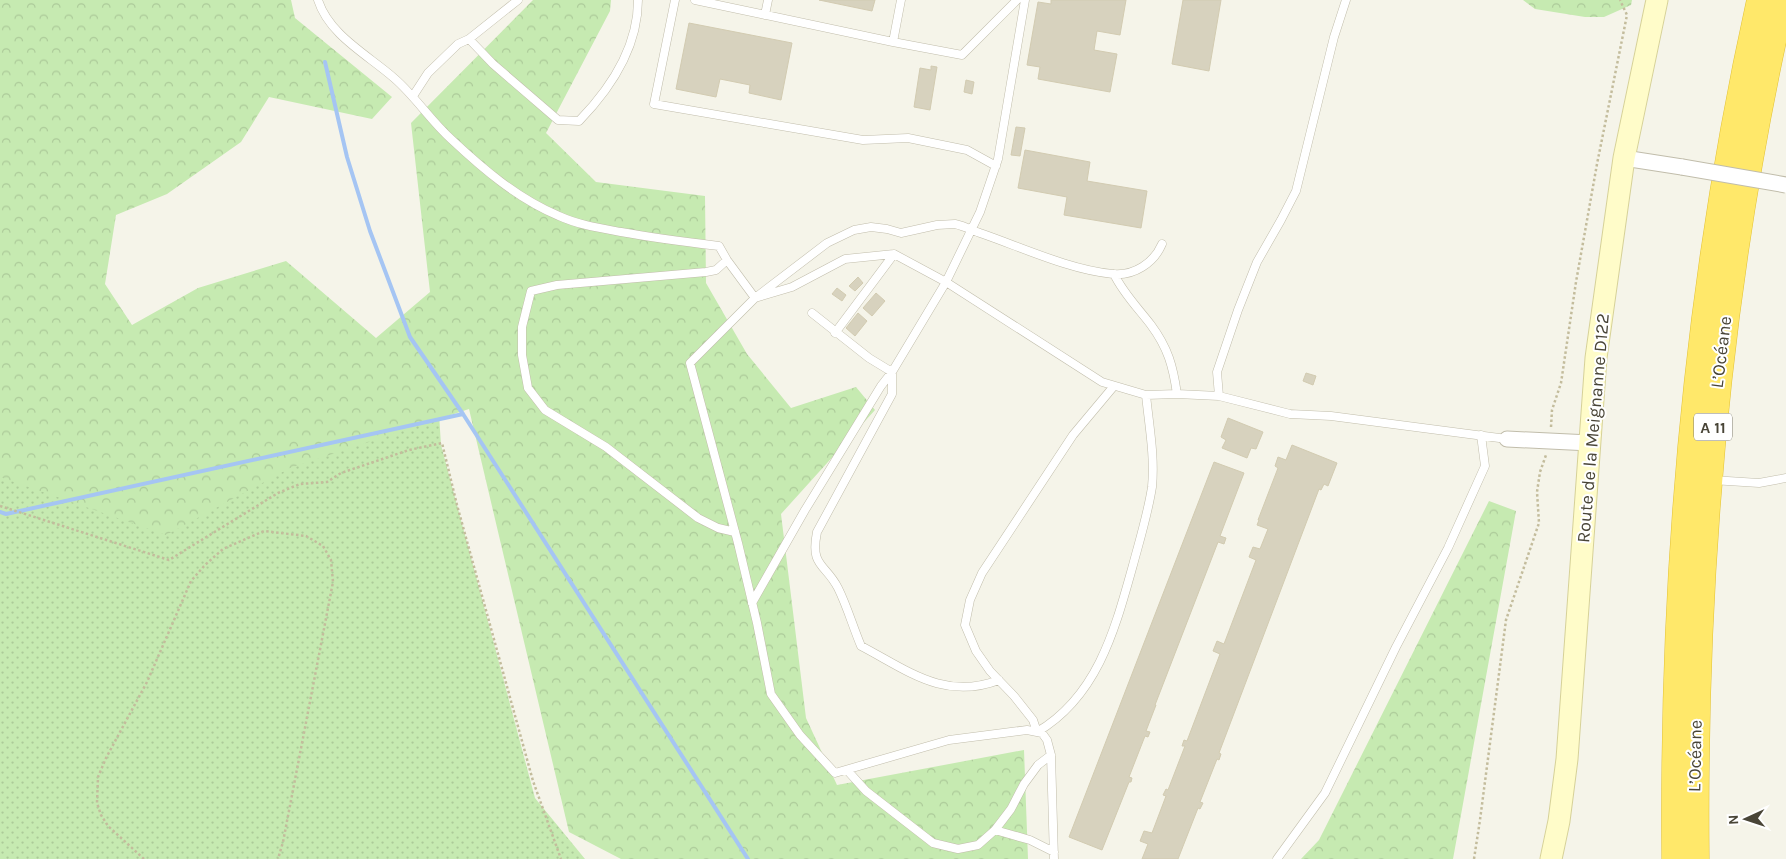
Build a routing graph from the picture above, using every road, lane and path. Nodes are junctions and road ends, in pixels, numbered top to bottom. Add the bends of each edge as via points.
1 (318, 0) edge
2 (518, 0) edge
3 (638, 0) edge
4 (675, 0) edge
5 (695, 0) edge
6 (768, 0) edge
7 (901, 0) edge
8 (1017, 0) edge
9 (1025, 0) edge
10 (1346, 0) edge
11 (1620, 0) edge
12 (1657, 0) edge
13 (1762, 0) edge
14 (1782, 0) edge
15 (765, 15) junction
16 (469, 39) junction
17 (893, 42) junction
18 (413, 96) junction
19 (1624, 158) junction
20 (996, 166) junction
21 (1786, 185) edge
22 (972, 230) junction
23 (1162, 244) dead end
24 (894, 254) junction
25 (727, 260) junction
26 (1114, 274) junction
27 (946, 282) junction
28 (755, 298) junction
29 (812, 312) dead end
30 (835, 333) junction
31 (892, 372) junction
32 (1114, 386) junction
33 (1177, 394) junction
34 (1146, 395) junction
35 (1219, 396) junction
36 (1551, 430) dead end
37 (1482, 436) junction
38 (1507, 438) joint
39 (1590, 443) junction
40 (1549, 449) dead end
41 (1786, 478) edge
42 (1708, 480) junction
43 (0, 506) edge
44 (735, 532) junction
45 (752, 603) junction
46 (998, 680) junction
47 (1037, 732) junction
48 (1051, 755) junction
49 (846, 770) junction
50 (995, 830) junction
51 (1054, 855) edge
52 (144, 859) edge
53 (278, 859) edge
54 (561, 859) edge
55 (1277, 859) edge
56 (1474, 859) edge
57 (1550, 859) edge
58 (1676, 859) edge
59 (1695, 859) edge

1 - 18 lane via 341,35
2 - 16 lane
3 - 16 lane via 632,44 613,79 579,121 558,120
4 - 20 lane via 654,104 864,140 908,138 967,150
5 - 15 lane
6 - 15 lane
7 - 17 lane
8 - 17 lane via 962,55
9 - 20 lane
10 - 35 lane via 1296,191 1257,262 1238,310 1217,372
11 - 36 path via 1627,15 1597,164
12 - 19 street, Route de la Meignanne D122
13 - 58 highway, L’Océane / A 11 via 1718,233 1690,460 1678,638
14 - 42 highway, L’Océane / A 11 via 1735,249
15 - 17 lane
16 - 18 lane via 440,60
18 - 25 lane via 449,138 508,188 557,216 586,226 719,246
19 - 21 street, bridge
19 - 39 street, Route de la Meignanne D122 via 1596,358
20 - 22 lane
22 - 26 lane via 1073,266
22 - 27 lane
22 - 28 lane via 948,223 902,233 872,228 854,230 827,243
23 - 26 lane via 1156,257 1147,265
24 - 27 lane
24 - 28 lane via 845,259 792,287
24 - 30 lane
25 - 28 lane
25 - 44 lane via 716,270 706,272 557,285 531,291 522,327 522,355 528,388 545,410 606,447 698,518
26 - 33 lane via 1168,352
27 - 31 lane
27 - 32 lane via 1102,382
28 - 44 lane via 690,363
29 - 30 lane
30 - 31 lane
31 - 45 lane via 805,510
31 - 46 lane via 892,394 817,532 815,546 819,564 837,587 860,646 926,680 945,686 977,687
32 - 34 lane
32 - 46 lane via 1074,435 982,573 970,600 966,625 976,651
33 - 34 lane
33 - 35 lane
34 - 47 lane via 1152,485 1119,615 1100,664 1084,691 1051,724
35 - 37 lane via 1290,414 1332,416
37 - 38 lane
37 - 55 lane via 1485,466 1448,548 1325,793
38 - 39 street
39 - 57 street, Route de la Meignanne D122 via 1567,759
40 - 56 path via 1537,492 1539,523 1506,620
41 - 42 lane via 1759,483
42 - 59 highway, L’Océane / A 11 via 1696,699
43 - 54 path via 169,560 278,493 300,484 327,482 341,473 409,450 442,443 533,781
44 - 45 lane
45 - 49 lane via 771,694 800,736 835,772
46 - 47 lane via 1033,720
47 - 48 lane via 1047,740
47 - 49 lane via 1027,730 949,740
48 - 50 lane via 1038,765
48 - 51 lane
49 - 50 lane via 866,791 933,843 958,849 978,846
50 - 51 lane via 1030,840
52 - 53 path via 108,826 101,815 97,803 98,777 147,682 191,581 224,549 264,531 306,536 323,546 331,560 333,582

